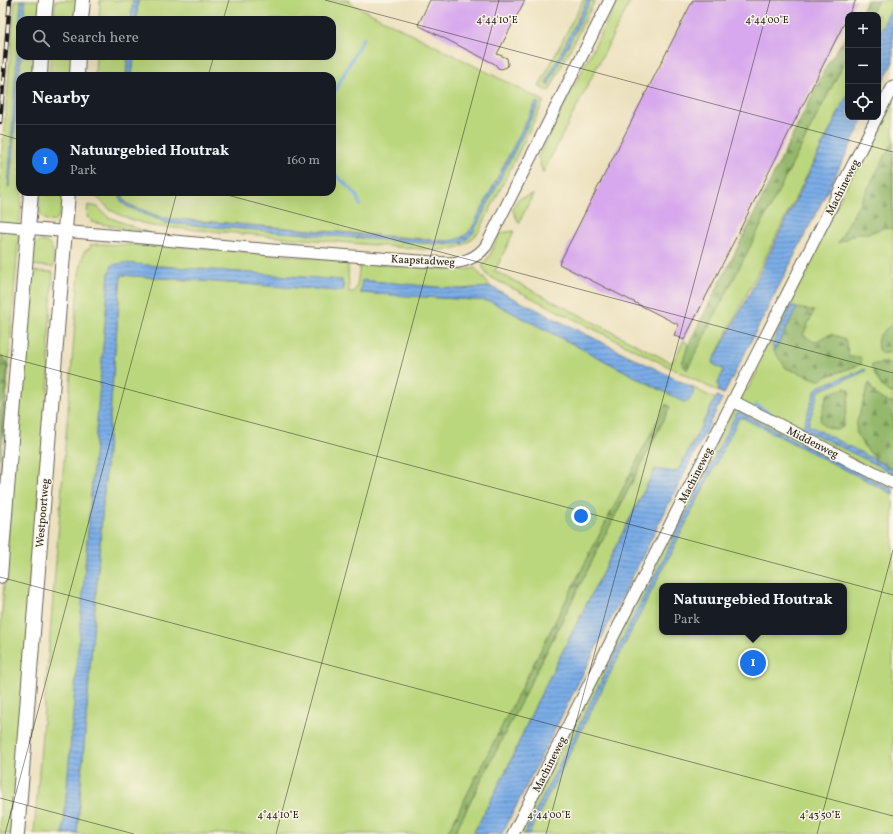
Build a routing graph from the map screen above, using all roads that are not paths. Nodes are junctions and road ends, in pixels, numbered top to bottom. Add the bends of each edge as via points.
1 (46, 0) edge
2 (83, 0) edge
3 (610, 0) edge
4 (44, 16) edge
5 (81, 16) edge
6 (41, 60) edge
7 (78, 60) edge
8 (40, 72) edge
9 (77, 72) edge
10 (893, 86) edge
11 (881, 110) edge
12 (876, 120) edge
13 (31, 196) edge
14 (68, 196) edge
15 (0, 226) edge
16 (28, 228) junction
17 (65, 231) junction
18 (733, 401) junction
19 (893, 483) edge
20 (0, 576) edge
21 (17, 834) edge
22 (514, 834) edge

1 - 4 main road
2 - 5 main road
3 - 17 street, Kaapstadweg via 496,228 483,249 472,258 447,263
6 - 8 main road
7 - 9 main road
10 - 11 street, Machineweg
12 - 18 street, Machineweg
13 - 16 main road
14 - 17 main road, Westpoortweg
15 - 16 street, Kaapstadweg
16 - 17 street, Kaapstadweg
16 - 20 main road
17 - 21 main road, Westpoortweg
18 - 19 street, Middenweg
18 - 22 street, Machineweg

